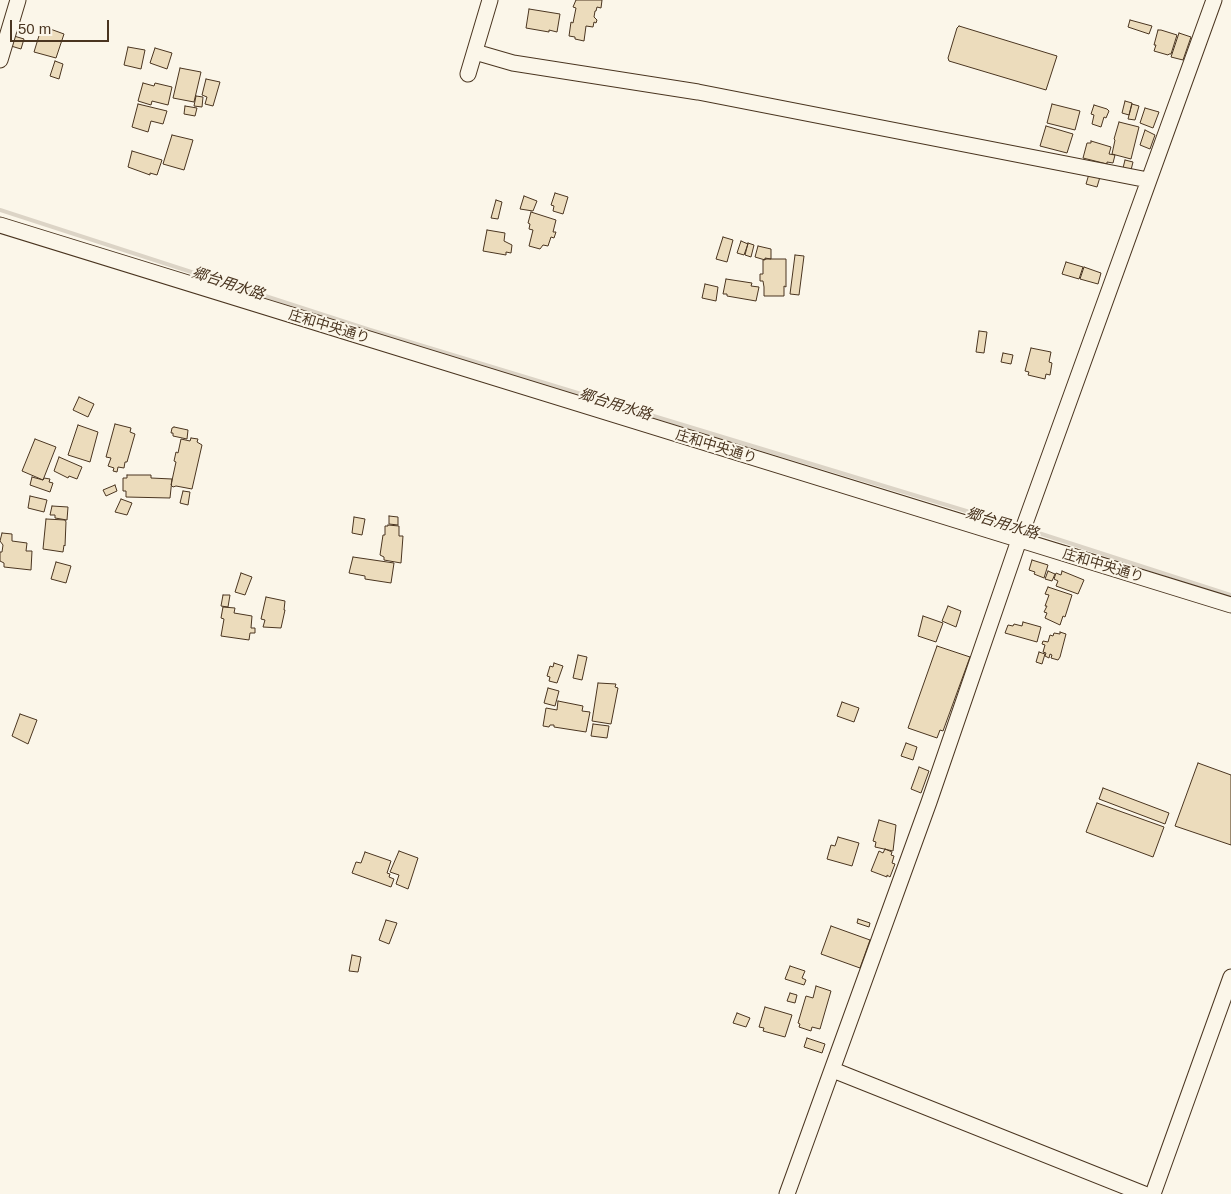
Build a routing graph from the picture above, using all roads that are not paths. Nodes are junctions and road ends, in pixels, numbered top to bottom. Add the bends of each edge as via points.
1 (18, 0) edge
2 (490, 0) edge
3 (1214, 0) edge
4 (475, 52) junction
5 (0, 60) edge
6 (468, 74) dead end
7 (1148, 180) junction
8 (0, 225) edge
9 (1019, 540) junction
10 (1231, 606) edge
11 (1231, 977) edge
12 (833, 1070) junction
13 (787, 1194) edge
14 (1144, 1194) edge
15 (1154, 1194) edge

1 - 5 street
2 - 4 street
3 - 7 street
4 - 6 street
4 - 7 street via 513,63 698,92
7 - 9 street
8 - 9 street, 庄和中央通り
9 - 10 street, 庄和中央通り
9 - 12 street
11 - 15 street
12 - 13 street
12 - 14 street

